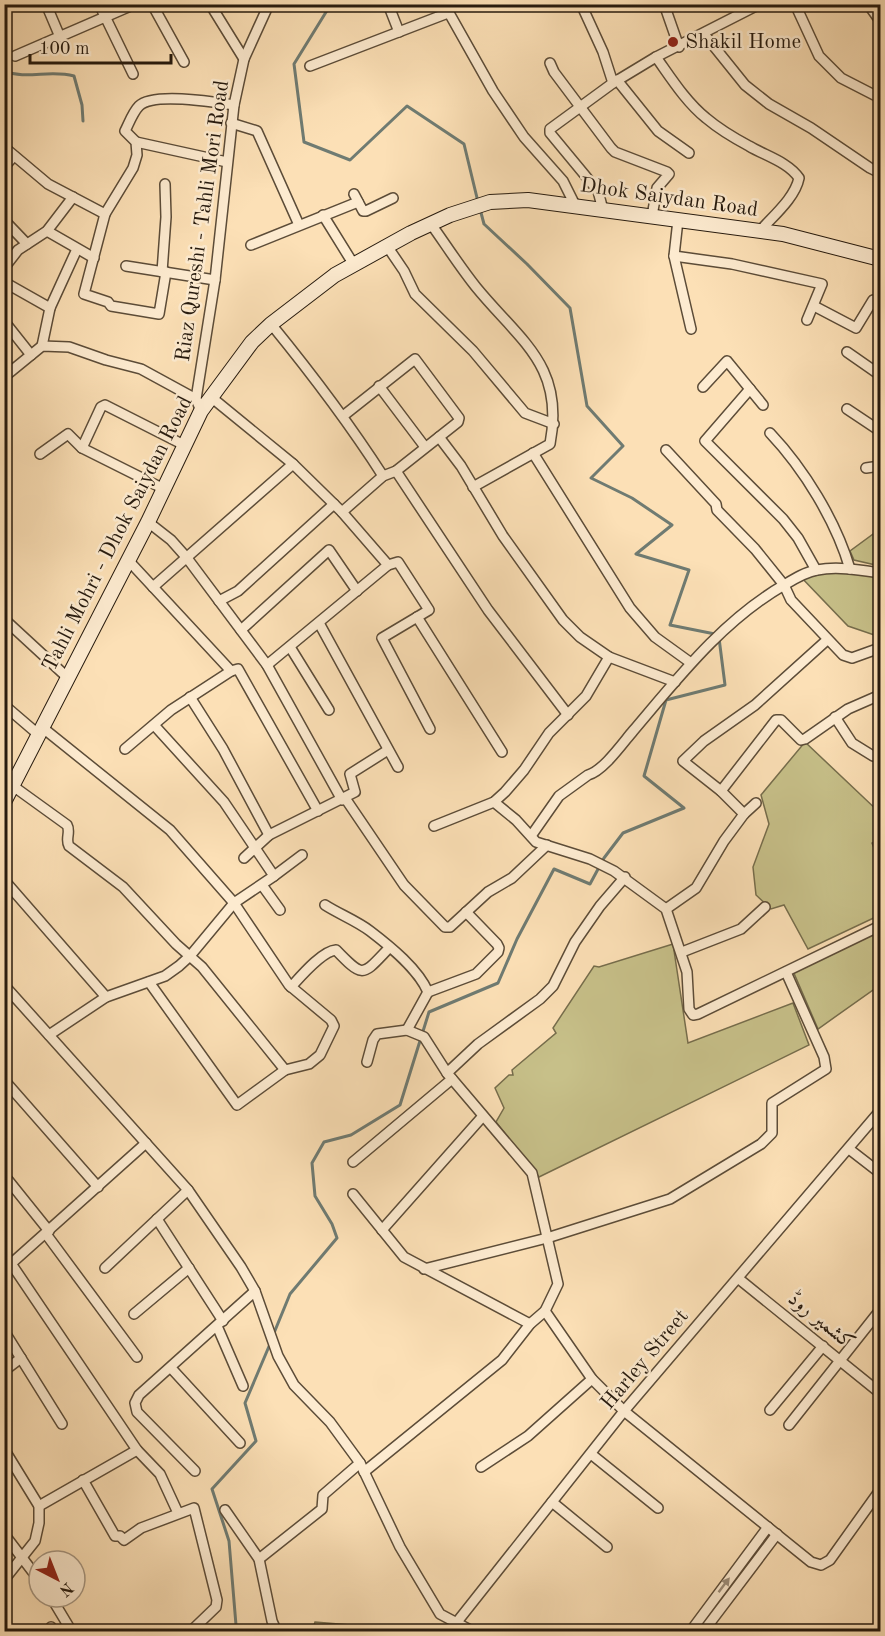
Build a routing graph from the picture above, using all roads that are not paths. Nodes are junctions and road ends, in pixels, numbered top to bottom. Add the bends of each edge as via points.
1 (46, 4) edge
2 (99, 4) edge
3 (135, 4) edge
4 (152, 4) edge
5 (210, 4) edge
6 (388, 4) edge
7 (581, 4) edge
8 (664, 4) edge
9 (760, 4) edge
10 (795, 4) edge
11 (868, 4) edge
12 (268, 5) edge
13 (446, 9) edge
14 (105, 17) junction
15 (880, 21) edge
16 (399, 32) junction
17 (704, 34) junction
18 (60, 37) junction
19 (679, 47) junction
20 (15, 56) dead end
21 (656, 57) junction
22 (244, 59) junction
23 (183, 62) dead end
24 (550, 63) dead end
25 (310, 66) dead end
26 (133, 74) dead end
27 (615, 81) junction
28 (880, 98) edge
29 (234, 105) junction
30 (580, 106) junction
31 (231, 123) junction
32 (136, 142) junction
33 (4, 147) edge
34 (689, 153) dead end
35 (14, 156) junction
36 (227, 162) junction
37 (4, 167) edge
38 (880, 173) edge
39 (165, 184) dead end
40 (73, 197) junction
41 (393, 198) dead end
42 (576, 207) junction
43 (603, 210) junction
44 (105, 214) junction
45 (324, 215) junction
46 (450, 215) joint
47 (652, 216) junction
48 (4, 220) edge
49 (678, 220) junction
50 (431, 224) junction
51 (299, 225) junction
52 (47, 231) junction
53 (760, 231) junction
54 (27, 244) junction
55 (251, 245) dead end
56 (387, 246) junction
57 (77, 249) junction
58 (674, 256) junction
59 (94, 258) junction
60 (880, 259) edge
61 (354, 265) junction
62 (126, 266) dead end
63 (4, 268) edge
64 (164, 272) junction
65 (215, 280) junction
66 (4, 282) edge
67 (873, 300) dead end
68 (814, 306) junction
69 (50, 308) junction
70 (807, 320) dead end
71 (4, 321) edge
72 (271, 324) junction
73 (691, 328) dead end
74 (42, 346) junction
75 (847, 352) dead end
76 (31, 355) junction
77 (880, 375) edge
78 (4, 377) edge
79 (379, 387) junction
80 (703, 387) dead end
81 (750, 389) junction
82 (211, 398) junction
83 (198, 405) junction
84 (763, 405) dead end
85 (847, 409) dead end
86 (343, 416) junction
87 (554, 424) junction
88 (880, 432) edge
89 (770, 433) dead end
90 (439, 436) junction
91 (184, 445) junction
92 (426, 447) junction
93 (82, 448) junction
94 (666, 450) dead end
95 (533, 453) junction
96 (40, 454) dead end
97 (293, 464) junction
98 (880, 466) edge
99 (866, 468) dead end
100 (396, 471) junction
101 (383, 476) junction
102 (473, 487) junction
103 (164, 489) junction
104 (334, 504) junction
105 (342, 512) junction
106 (147, 522) junction
107 (187, 558) junction
108 (128, 560) junction
109 (388, 565) junction
110 (850, 569) junction
111 (816, 570) junction
112 (880, 573) edge
113 (783, 585) junction
114 (153, 587) junction
115 (357, 591) junction
116 (219, 601) junction
117 (417, 617) junction
118 (4, 619) edge
119 (319, 623) junction
120 (241, 630) junction
121 (827, 640) junction
122 (290, 647) junction
123 (880, 651) edge
124 (609, 657) junction
125 (691, 663) junction
126 (267, 665) junction
127 (231, 671) junction
128 (68, 678) junction
129 (675, 682) junction
130 (880, 695) edge
131 (190, 697) junction
132 (4, 705) edge
133 (329, 710) dead end
134 (568, 715) junction
135 (835, 717) junction
136 (154, 725) junction
137 (430, 729) dead end
138 (41, 731) junction
139 (125, 749) dead end
140 (388, 750) junction
141 (502, 753) dead end
142 (873, 756) dead end
143 (398, 767) dead end
144 (13, 786) junction
145 (721, 791) junction
146 (344, 799) junction
147 (4, 802) edge
148 (494, 802) junction
149 (756, 803) dead end
150 (318, 812) junction
151 (744, 814) junction
152 (434, 826) dead end
153 (269, 835) junction
154 (531, 836) junction
155 (547, 846) junction
156 (255, 848) junction
157 (302, 855) dead end
158 (244, 858) dead end
159 (274, 876) junction
160 (625, 878) junction
161 (4, 880) edge
162 (262, 885) junction
163 (234, 903) junction
164 (325, 905) dead end
165 (765, 907) dead end
166 (666, 909) junction
167 (280, 910) dead end
168 (466, 912) junction
169 (880, 926) edge
170 (389, 948) junction
171 (682, 952) junction
172 (190, 956) junction
173 (786, 972) junction
174 (149, 982) junction
175 (4, 985) edge
176 (291, 987) junction
177 (428, 992) junction
178 (106, 997) junction
179 (410, 1031) junction
180 (49, 1035) junction
181 (367, 1062) dead end
182 (285, 1070) junction
183 (449, 1076) junction
184 (4, 1080) edge
185 (880, 1111) edge
186 (483, 1116) junction
187 (146, 1143) junction
188 (849, 1149) junction
189 (353, 1162) dead end
190 (880, 1173) edge
191 (4, 1175) edge
192 (98, 1187) junction
193 (188, 1190) junction
194 (353, 1194) dead end
195 (157, 1219) junction
196 (382, 1230) junction
197 (47, 1233) junction
198 (547, 1238) junction
199 (4, 1253) edge
200 (8, 1267) edge
201 (105, 1268) dead end
202 (189, 1268) junction
203 (424, 1269) junction
204 (739, 1279) junction
205 (255, 1291) junction
206 (880, 1310) edge
207 (545, 1311) junction
208 (134, 1314) dead end
209 (220, 1324) junction
210 (530, 1324) junction
211 (4, 1331) edge
212 (823, 1346) junction
213 (137, 1357) dead end
214 (21, 1359) junction
215 (841, 1360) junction
216 (171, 1368) junction
217 (4, 1371) edge
218 (592, 1379) junction
219 (243, 1386) dead end
220 (880, 1393) edge
221 (770, 1410) dead end
222 (624, 1411) junction
223 (62, 1424) dead end
224 (789, 1425) dead end
225 (240, 1443) dead end
226 (4, 1449) edge
227 (137, 1450) junction
228 (591, 1454) junction
229 (481, 1467) dead end
230 (362, 1468) junction
231 (195, 1472) dead end
232 (83, 1480) junction
233 (880, 1490) edge
234 (552, 1503) junction
235 (39, 1506) junction
236 (658, 1508) dead end
237 (225, 1510) dead end
238 (178, 1513) junction
239 (768, 1527) junction
240 (4, 1534) edge
241 (777, 1534) junction
242 (608, 1547) dead end
243 (22, 1557) junction
244 (259, 1559) junction
245 (27, 1564) edge
246 (4, 1580) edge
247 (58, 1609) edge
248 (457, 1622) junction
249 (72, 1632) edge
250 (190, 1632) edge
251 (277, 1632) edge
252 (474, 1632) edge
253 (690, 1632) edge
254 (703, 1632) edge

1 - 18 street
2 - 14 street
3 - 14 street
4 - 23 street
5 - 22 street
6 - 16 street
7 - 27 street
8 - 19 street
9 - 17 street
10 - 28 street via 819,56 841,78
11 - 15 street
12 - 22 street, Riaz Qureshi - Tahli Mori Road
13 - 16 street
13 - 42 street via 493,91 524,137 563,180
14 - 18 street
14 - 26 street
16 - 25 street
17 - 19 street
17 - 38 street via 745,85 769,104
18 - 20 street
19 - 21 street
21 - 27 street
21 - 53 street via 705,117 784,164 799,178 792,194
22 - 29 street, Riaz Qureshi - Tahli Mori Road
24 - 30 street
27 - 30 street
27 - 34 street via 658,131
29 - 31 street, Riaz Qureshi - Tahli Mori Road
29 - 32 street via 188,99 148,101 136,109 125,131
30 - 43 street via 549,131 598,191
30 - 47 street via 615,152 667,172 657,188
31 - 36 street, Riaz Qureshi - Tahli Mori Road
31 - 51 street via 257,130
32 - 36 street
32 - 44 street via 133,168
33 - 35 street
35 - 37 street
35 - 40 street via 48,184
36 - 65 street, Riaz Qureshi - Tahli Mori Road
39 - 64 street
40 - 44 street
40 - 52 street
41 - 45 street via 366,211 356,198
42 - 43 street, Dhok Saiydan Road
42 - 46 street, Dhok Saiydan Road via 528,201 490,202
43 - 47 street, Dhok Saiydan Road
44 - 59 street
45 - 51 street
45 - 61 street
46 - 50 street, Tahli Mohri - Dhok Saiydan Road
47 - 49 street, Dhok Saiydan Road
48 - 54 street
49 - 53 street, Dhok Saiydan Road
49 - 58 street
50 - 56 street, Tahli Mohri - Dhok Saiydan Road
50 - 87 street via 476,286 535,353 553,402
51 - 55 street
52 - 54 street
52 - 57 street
53 - 60 street, Dhok Saiydan Road
54 - 63 street
56 - 61 street, Tahli Mohri - Dhok Saiydan Road
56 - 87 street via 415,294 473,351 525,414
57 - 59 street
57 - 69 street
58 - 68 street via 818,282 822,284
58 - 73 street
59 - 64 street via 84,294 111,306 159,314
61 - 72 street, Tahli Mohri - Dhok Saiydan Road
62 - 64 street
64 - 65 street
65 - 83 street, Riaz Qureshi - Tahli Mori Road
66 - 69 street
67 - 68 street via 856,328
68 - 70 street
69 - 74 street
71 - 76 street
72 - 82 street, Tahli Mohri - Dhok Saiydan Road via 252,342
72 - 86 street
74 - 76 street
74 - 83 street via 69,347 141,369
75 - 77 street
76 - 78 street
79 - 86 street
79 - 90 street via 417,360 459,418
79 - 92 street
80 - 81 street via 727,361
81 - 84 street
81 - 111 street via 705,441 783,519
82 - 83 street, Tahli Mohri - Dhok Saiydan Road
82 - 97 street
83 - 91 street, Tahli Mohri - Dhok Saiydan Road
85 - 88 street
86 - 101 street
87 - 95 street via 550,444
89 - 110 street via 816,497 842,544
90 - 92 street
90 - 102 street
91 - 93 street via 105,405
91 - 103 street, Tahli Mohri - Dhok Saiydan Road
92 - 100 street
93 - 96 street via 68,434
93 - 103 street
94 - 113 street
95 - 102 street
95 - 125 street via 630,608 655,637
97 - 104 street
97 - 107 street
98 - 99 street
100 - 101 street
100 - 134 street via 488,610
101 - 105 street
102 - 124 street via 563,620
103 - 106 street, Tahli Mohri - Dhok Saiydan Road
104 - 105 street
104 - 116 street via 238,591
105 - 109 street
106 - 107 street
106 - 108 street, Tahli Mohri - Dhok Saiydan Road
107 - 114 street
107 - 116 street
108 - 114 street
108 - 128 street, Tahli Mohri - Dhok Saiydan Road
109 - 115 street
109 - 117 street via 398,562 429,610
110 - 111 street
110 - 112 street
111 - 113 street
113 - 121 street via 791,600
113 - 125 street via 758,600
114 - 127 street
115 - 119 street
115 - 120 street via 329,550
116 - 120 street
117 - 137 street via 382,638
117 - 141 street
118 - 128 street
119 - 122 street
119 - 140 street
120 - 126 street
121 - 123 street via 852,658
121 - 145 street via 755,705 683,761
122 - 126 street
122 - 133 street
124 - 129 street
124 - 134 street via 586,696
125 - 129 street
126 - 146 street
127 - 131 street
127 - 150 street via 238,669
128 - 138 street, Tahli Mohri - Dhok Saiydan Road
129 - 154 street via 593,774 559,796
130 - 135 street
131 - 136 street
131 - 153 street
132 - 138 street
134 - 148 street
135 - 142 street via 852,743
135 - 145 street via 801,740 781,720 776,720
136 - 139 street
136 - 156 street via 224,802
138 - 144 street, Tahli Mohri - Dhok Saiydan Road
138 - 163 street via 170,830
140 - 143 street
140 - 146 street via 350,774 355,792
144 - 147 street, Tahli Mohri - Dhok Saiydan Road
144 - 172 street via 67,825 69,846 123,887
145 - 151 street
146 - 150 street
146 - 168 street via 404,885 440,924 450,927
148 - 152 street
148 - 154 street
149 - 151 street
150 - 153 street
151 - 166 street via 696,888
153 - 156 street
154 - 155 street
155 - 160 street via 590,858
155 - 168 street
156 - 158 street
156 - 159 street
157 - 159 street
159 - 162 street
160 - 166 street
160 - 183 street via 575,942 553,986 478,1044
161 - 178 street
162 - 163 street
162 - 167 street
163 - 172 street
163 - 176 street
164 - 170 street via 369,930
165 - 171 street via 741,929
166 - 171 street
168 - 177 street via 497,944 498,952 476,974
169 - 173 street
170 - 176 street via 369,970 362,972 336,950 330,950
170 - 177 street via 407,962
171 - 173 street via 693,1015
172 - 174 street via 165,976
172 - 182 street
173 - 198 street via 826,1069 772,1103 772,1133 761,1144 670,1199
174 - 178 street
174 - 182 street via 237,1105
175 - 180 street
176 - 182 street via 334,1026 320,1054 309,1064
177 - 179 street
178 - 180 street
179 - 181 street via 375,1035
179 - 183 street via 424,1037
180 - 187 street
183 - 186 street
183 - 189 street
184 - 192 street
185 - 188 street, Harley Street
186 - 196 street
186 - 198 street via 532,1173
187 - 192 street
187 - 193 street
188 - 190 street
188 - 204 street, Harley Street
191 - 197 street
192 - 197 street
193 - 195 street
193 - 205 street
194 - 196 street
195 - 201 street
195 - 202 street
196 - 203 street via 404,1257
197 - 200 street
197 - 213 street
198 - 203 street
198 - 207 street via 558,1284
199 - 200 street
200 - 227 street
202 - 208 street
202 - 209 street
203 - 210 street
204 - 212 street, کشمیر روڈ
204 - 222 street, Harley Street
205 - 209 street
205 - 230 street via 278,1356 294,1385 330,1422
206 - 215 street
207 - 210 street
207 - 218 street
209 - 216 street
209 - 219 street
210 - 230 street via 502,1360
211 - 214 street
212 - 215 street, کشمیر روڈ
212 - 221 street
214 - 217 street
214 - 223 street
215 - 220 street, کشمیر روڈ
215 - 224 street
216 - 225 street
216 - 231 street via 139,1395 135,1403 137,1412
218 - 222 street
218 - 229 street via 528,1436
222 - 228 street, Harley Street
222 - 239 street
226 - 235 street
227 - 232 street
227 - 238 street via 160,1474
228 - 234 street, Harley Street
228 - 236 street
230 - 244 street via 323,1495 322,1509
230 - 248 street via 400,1546 440,1614
232 - 235 street
232 - 238 street via 115,1536 124,1540 141,1528
233 - 241 street via 830,1560 821,1565 811,1562
234 - 242 street
234 - 248 street, Harley Street
235 - 243 street via 34,1541
237 - 244 street
238 - 250 street via 194,1509 217,1600 216,1608
239 - 241 street
253 -> 239 street
240 - 243 street
241 - 254 street
243 - 245 street
243 - 246 street
244 - 251 street
247 - 249 street
248 - 252 street

